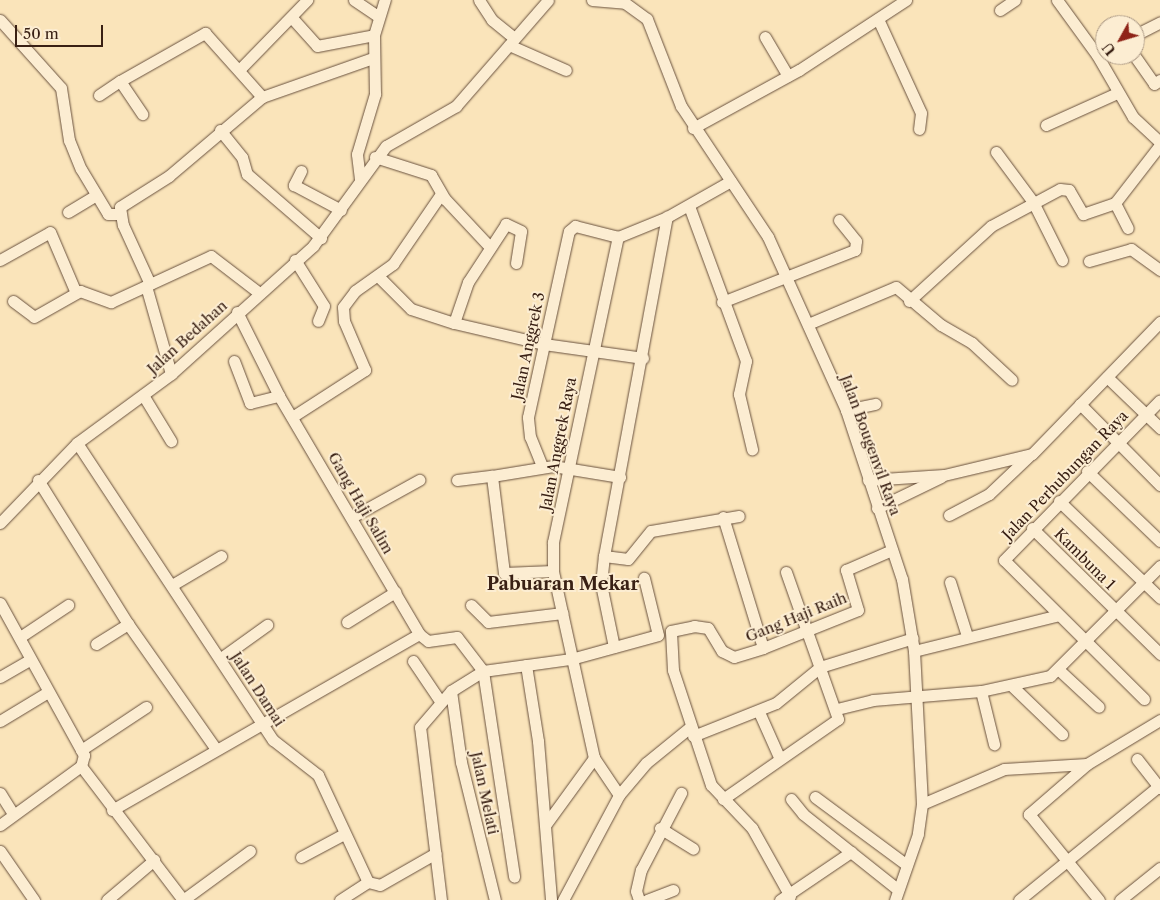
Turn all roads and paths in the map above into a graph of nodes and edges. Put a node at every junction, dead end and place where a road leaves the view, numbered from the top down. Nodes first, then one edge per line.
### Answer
1 (307, 0) edge
2 (354, 0) edge
3 (385, 0) edge
4 (479, 0) edge
5 (548, 0) edge
6 (597, 0) edge
7 (906, 0) edge
8 (1015, 0) edge
9 (1057, 0) edge
10 (1000, 10) dead end
11 (378, 16) junction
12 (294, 19) junction
13 (878, 19) junction
14 (0, 20) edge
15 (1160, 22) edge
16 (1145, 30) edge
17 (374, 35) junction
18 (765, 36) dead end
19 (512, 41) junction
20 (1095, 46) edge
21 (373, 58) junction
22 (1106, 65) edge
23 (1141, 65) edge
24 (239, 70) junction
25 (566, 70) dead end
26 (788, 76) junction
27 (120, 80) junction
28 (1160, 80) edge
29 (1116, 93) junction
30 (99, 95) dead end
31 (262, 97) junction
32 (142, 114) dead end
33 (1046, 125) dead end
34 (693, 128) junction
35 (919, 129) dead end
36 (220, 130) junction
37 (1160, 144) edge
38 (996, 152) dead end
39 (375, 157) junction
40 (301, 171) dead end
41 (360, 179) junction
42 (731, 181) junction
43 (442, 194) junction
44 (95, 196) junction
45 (1033, 202) junction
46 (1115, 203) junction
47 (689, 206) junction
48 (341, 210) junction
49 (68, 212) dead end
50 (118, 214) junction
51 (667, 217) junction
52 (839, 220) dead end
53 (1128, 228) dead end
54 (618, 236) junction
55 (321, 238) junction
56 (489, 246) junction
57 (0, 260) edge
58 (295, 260) junction
59 (1062, 260) dead end
60 (1090, 261) dead end
61 (516, 263) dead end
62 (1160, 270) edge
63 (379, 277) junction
64 (786, 280) junction
65 (148, 285) junction
66 (258, 292) junction
67 (76, 293) junction
68 (13, 301) dead end
69 (909, 301) junction
70 (722, 302) junction
71 (237, 312) junction
72 (318, 321) dead end
73 (1160, 322) edge
74 (454, 323) junction
75 (808, 324) junction
76 (544, 344) junction
77 (592, 349) junction
78 (643, 358) junction
79 (234, 361) dead end
80 (171, 374) junction
81 (1107, 377) junction
82 (1012, 380) dead end
83 (143, 395) junction
84 (279, 396) junction
85 (1160, 400) edge
86 (874, 404) dead end
87 (1080, 404) junction
88 (846, 410) junction
89 (1145, 414) junction
90 (292, 417) junction
91 (1160, 428) edge
92 (171, 441) dead end
93 (1116, 441) junction
94 (77, 443) junction
95 (752, 449) dead end
96 (1032, 454) junction
97 (542, 466) junction
98 (569, 468) junction
99 (1087, 471) junction
100 (944, 475) junction
101 (492, 476) junction
102 (620, 477) junction
103 (38, 480) junction
104 (419, 480) dead end
105 (457, 480) dead end
106 (868, 480) junction
107 (1160, 485) edge
108 (1059, 501) junction
109 (877, 508) junction
110 (949, 515) dead end
111 (739, 516) dead end
112 (352, 517) junction
113 (723, 517) junction
114 (0, 523) edge
115 (1032, 528) junction
116 (1160, 541) edge
117 (892, 550) junction
118 (221, 556) dead end
119 (604, 556) junction
120 (1160, 566) edge
121 (553, 571) junction
122 (786, 572) dead end
123 (644, 578) dead end
124 (950, 582) dead end
125 (1144, 583) junction
126 (172, 585) junction
127 (395, 592) junction
128 (1160, 598) edge
129 (0, 603) edge
130 (68, 605) dead end
131 (471, 605) dead end
132 (1116, 611) junction
133 (562, 613) junction
134 (1059, 615) junction
135 (347, 622) dead end
136 (128, 624) junction
137 (267, 625) dead end
138 (809, 630) junction
139 (419, 634) junction
140 (967, 636) junction
141 (20, 637) junction
142 (913, 638) junction
143 (1087, 642) junction
144 (96, 644) dead end
145 (614, 648) junction
146 (763, 648) junction
147 (914, 652) junction
148 (1160, 654) edge
149 (221, 658) junction
150 (572, 659) junction
151 (30, 660) junction
152 (413, 662) dead end
153 (526, 666) junction
154 (820, 667) junction
155 (1059, 670) junction
156 (483, 671) junction
157 (0, 677) edge
158 (1011, 685) junction
159 (451, 691) junction
160 (981, 691) junction
161 (48, 692) junction
162 (916, 696) junction
163 (1144, 699) dead end
164 (440, 702) junction
165 (146, 706) dead end
166 (1098, 707) dead end
167 (837, 709) junction
168 (758, 712) junction
169 (1160, 720) edge
170 (0, 721) edge
171 (263, 722) junction
172 (691, 732) junction
173 (1062, 734) dead end
174 (994, 744) dead end
175 (216, 749) junction
176 (81, 750) junction
177 (779, 757) junction
178 (594, 758) junction
179 (1137, 759) dead end
180 (1087, 764) junction
181 (81, 766) junction
182 (1160, 787) edge
183 (0, 793) edge
184 (680, 793) dead end
185 (619, 795) junction
186 (815, 797) dead end
187 (723, 799) junction
188 (791, 799) dead end
189 (922, 804) junction
190 (112, 810) junction
191 (13, 814) junction
192 (546, 824) junction
193 (0, 825) edge
194 (660, 828) junction
195 (344, 834) junction
196 (693, 849) dead end
197 (0, 851) edge
198 (250, 852) dead end
199 (436, 852) junction
200 (851, 852) junction
201 (301, 857) dead end
202 (154, 860) junction
203 (1067, 860) junction
204 (907, 865) junction
205 (1160, 868) edge
206 (514, 878) dead end
207 (368, 882) junction
208 (673, 890) dead end
209 (894, 896) edge
210 (785, 898) edge
211 (34, 900) edge
212 (107, 900) edge
213 (183, 900) edge
214 (340, 900) edge
215 (441, 900) edge
216 (495, 900) edge
217 (551, 900) edge
218 (563, 900) edge
219 (639, 900) edge
220 (647, 900) edge
221 (1019, 900) edge
222 (1099, 900) edge
223 (1120, 900) edge

1 - 12 street
2 - 11 street
3 - 11 street
4 - 19 street
5 - 19 street, Jalan Bedahan
6 - 34 street, Jalan Bougenvil Raya
7 - 13 street
8 - 10 street
9 - 20 street
11 - 17 street
12 - 17 street
12 - 24 street
13 - 26 street
13 - 35 street
14 - 44 street
15 - 16 street
17 - 21 street
18 - 26 street
19 - 25 street
19 - 39 street, Jalan Bedahan
21 - 31 street
21 - 41 street
22 - 29 street
23 - 28 street
24 - 27 street
24 - 31 street
26 - 34 street
27 - 30 street
27 - 32 street
29 - 33 street
29 - 37 street
31 - 36 street
34 - 42 street, Jalan Bougenvil Raya
36 - 50 street
36 - 55 street
37 - 46 street
38 - 45 street
39 - 41 street, Jalan Bedahan
39 - 43 street
40 - 48 street
41 - 48 street, Jalan Bedahan
42 - 47 street
42 - 64 street, Jalan Bougenvil Raya
43 - 56 street
43 - 63 street
44 - 49 street
44 - 50 street
45 - 46 street
45 - 59 street
45 - 69 street
46 - 53 street
47 - 51 street
47 - 70 street
48 - 55 street, Jalan Bedahan
50 - 65 street
51 - 54 street
51 - 78 street
52 - 64 street
54 - 76 street, Jalan Anggrek 3
54 - 77 street, Jalan Anggrek Raya
55 - 58 street, Jalan Bedahan
56 - 61 street
56 - 74 street
57 - 67 street
58 - 66 street, Jalan Bedahan
58 - 72 street
60 - 62 street
63 - 74 street
63 - 90 street
64 - 70 street
64 - 75 street, Jalan Bougenvil Raya
65 - 66 street
65 - 67 street
65 - 80 street
66 - 71 street, Jalan Bedahan
67 - 68 street
69 - 75 street
69 - 82 street
70 - 95 street
71 - 80 street, Jalan Bedahan
71 - 84 street, Gang Haji Salim
73 - 81 street
74 - 76 street
75 - 88 street, Jalan Bougenvil Raya
76 - 77 street
76 - 97 street, Jalan Anggrek 3
77 - 78 street
77 - 98 street, Jalan Anggrek Raya
78 - 102 street
79 - 84 street
80 - 83 street, Jalan Bedahan
81 - 87 street
81 - 89 street
83 - 92 street
83 - 94 street, Jalan Bedahan
84 - 90 street, Gang Haji Salim
85 - 89 street, Jalan Perhubungan Raya
86 - 88 street
87 - 93 street
87 - 96 street
88 - 106 street, Jalan Bougenvil Raya
89 - 91 street
89 - 93 street, Jalan Perhubungan Raya
90 - 112 street, Gang Haji Salim
93 - 99 street, Jalan Perhubungan Raya
93 - 107 street
94 - 103 street, Jalan Bedahan
94 - 126 street, Jalan Damai
96 - 100 street
96 - 110 street
97 - 98 street
97 - 101 street
98 - 102 street
98 - 121 street, Jalan Anggrek Raya
99 - 108 street, Jalan Perhubungan Raya
99 - 116 street
100 - 106 street
100 - 109 street
101 - 105 street
101 - 121 street
102 - 119 street
103 - 114 street, Jalan Bedahan
103 - 136 street
104 - 112 street
106 - 109 street, Jalan Bougenvil Raya
108 - 115 street, Jalan Perhubungan Raya
108 - 125 street
109 - 117 street, Jalan Bougenvil Raya
111 - 113 street
112 - 127 street, Gang Haji Salim
113 - 119 street
113 - 146 street
115 - 132 street, Kambuna 1
115 - 134 street, Jalan Perhubungan Raya
117 - 138 street, Gang Haji Raih
117 - 142 street, Jalan Bougenvil Raya
118 - 126 street
119 - 145 street
120 - 125 street
121 - 133 street, Jalan Anggrek Raya
122 - 138 street
123 - 145 street
124 - 140 street
125 - 128 street
125 - 132 street
126 - 149 street, Jalan Damai
127 - 135 street
127 - 139 street, Gang Haji Salim
129 - 141 street
130 - 141 street
131 - 133 street
132 - 143 street
132 - 148 street, Kambuna 1
133 - 150 street, Jalan Anggrek Raya
134 - 140 street
134 - 143 street, Jalan Perhubungan Raya
136 - 144 street
136 - 175 street
137 - 149 street
138 - 146 street, Gang Haji Raih
138 - 154 street
139 - 156 street
139 - 171 street
140 - 147 street
141 - 151 street
142 - 147 street, Jalan Bougenvil Raya
142 - 154 street
143 - 155 street
143 - 163 street, Jalan Perhubungan Raya
145 - 150 street
146 - 172 street, Gang Haji Raih
147 - 162 street, Jalan Bougenvil Raya
149 - 171 street, Jalan Damai
150 - 153 street
150 - 178 street, Jalan Anggrek Raya
151 - 157 street
151 - 161 street
152 - 164 street
153 - 156 street
153 - 192 street
154 - 167 street
154 - 168 street
155 - 158 street
155 - 166 street
156 - 159 street
156 - 206 street
158 - 160 street
158 - 173 street
159 - 164 street
159 - 216 street, Jalan Melati
160 - 162 street
160 - 174 street
161 - 170 street
161 - 176 street
162 - 167 street
162 - 189 street, Jalan Bougenvil Raya
164 - 199 street
165 - 176 street
167 - 177 street
168 - 172 street
168 - 177 street
169 - 180 street
171 - 175 street
171 - 195 street, Jalan Damai
172 - 185 street
172 - 187 street
175 - 190 street
176 - 181 street
177 - 187 street
178 - 185 street
178 - 192 street
179 - 182 street
180 - 189 street
180 - 203 street
181 - 190 street
181 - 191 street
182 - 203 street
183 - 191 street
184 - 194 street
185 - 218 street
186 - 204 street
187 - 210 street
188 - 200 street
189 - 204 street, Jalan Bougenvil Raya
190 - 202 street
191 - 193 street
192 - 217 street
194 - 196 street
194 - 219 street
195 - 201 street
195 - 207 street, Jalan Damai
197 - 211 street
198 - 213 street
199 - 207 street
199 - 215 street
200 - 209 street
200 - 210 street
202 - 212 street
202 - 213 street
203 - 221 street
203 - 222 street
204 - 209 street, Jalan Bougenvil Raya
205 - 223 street
207 - 214 street
208 - 220 street

